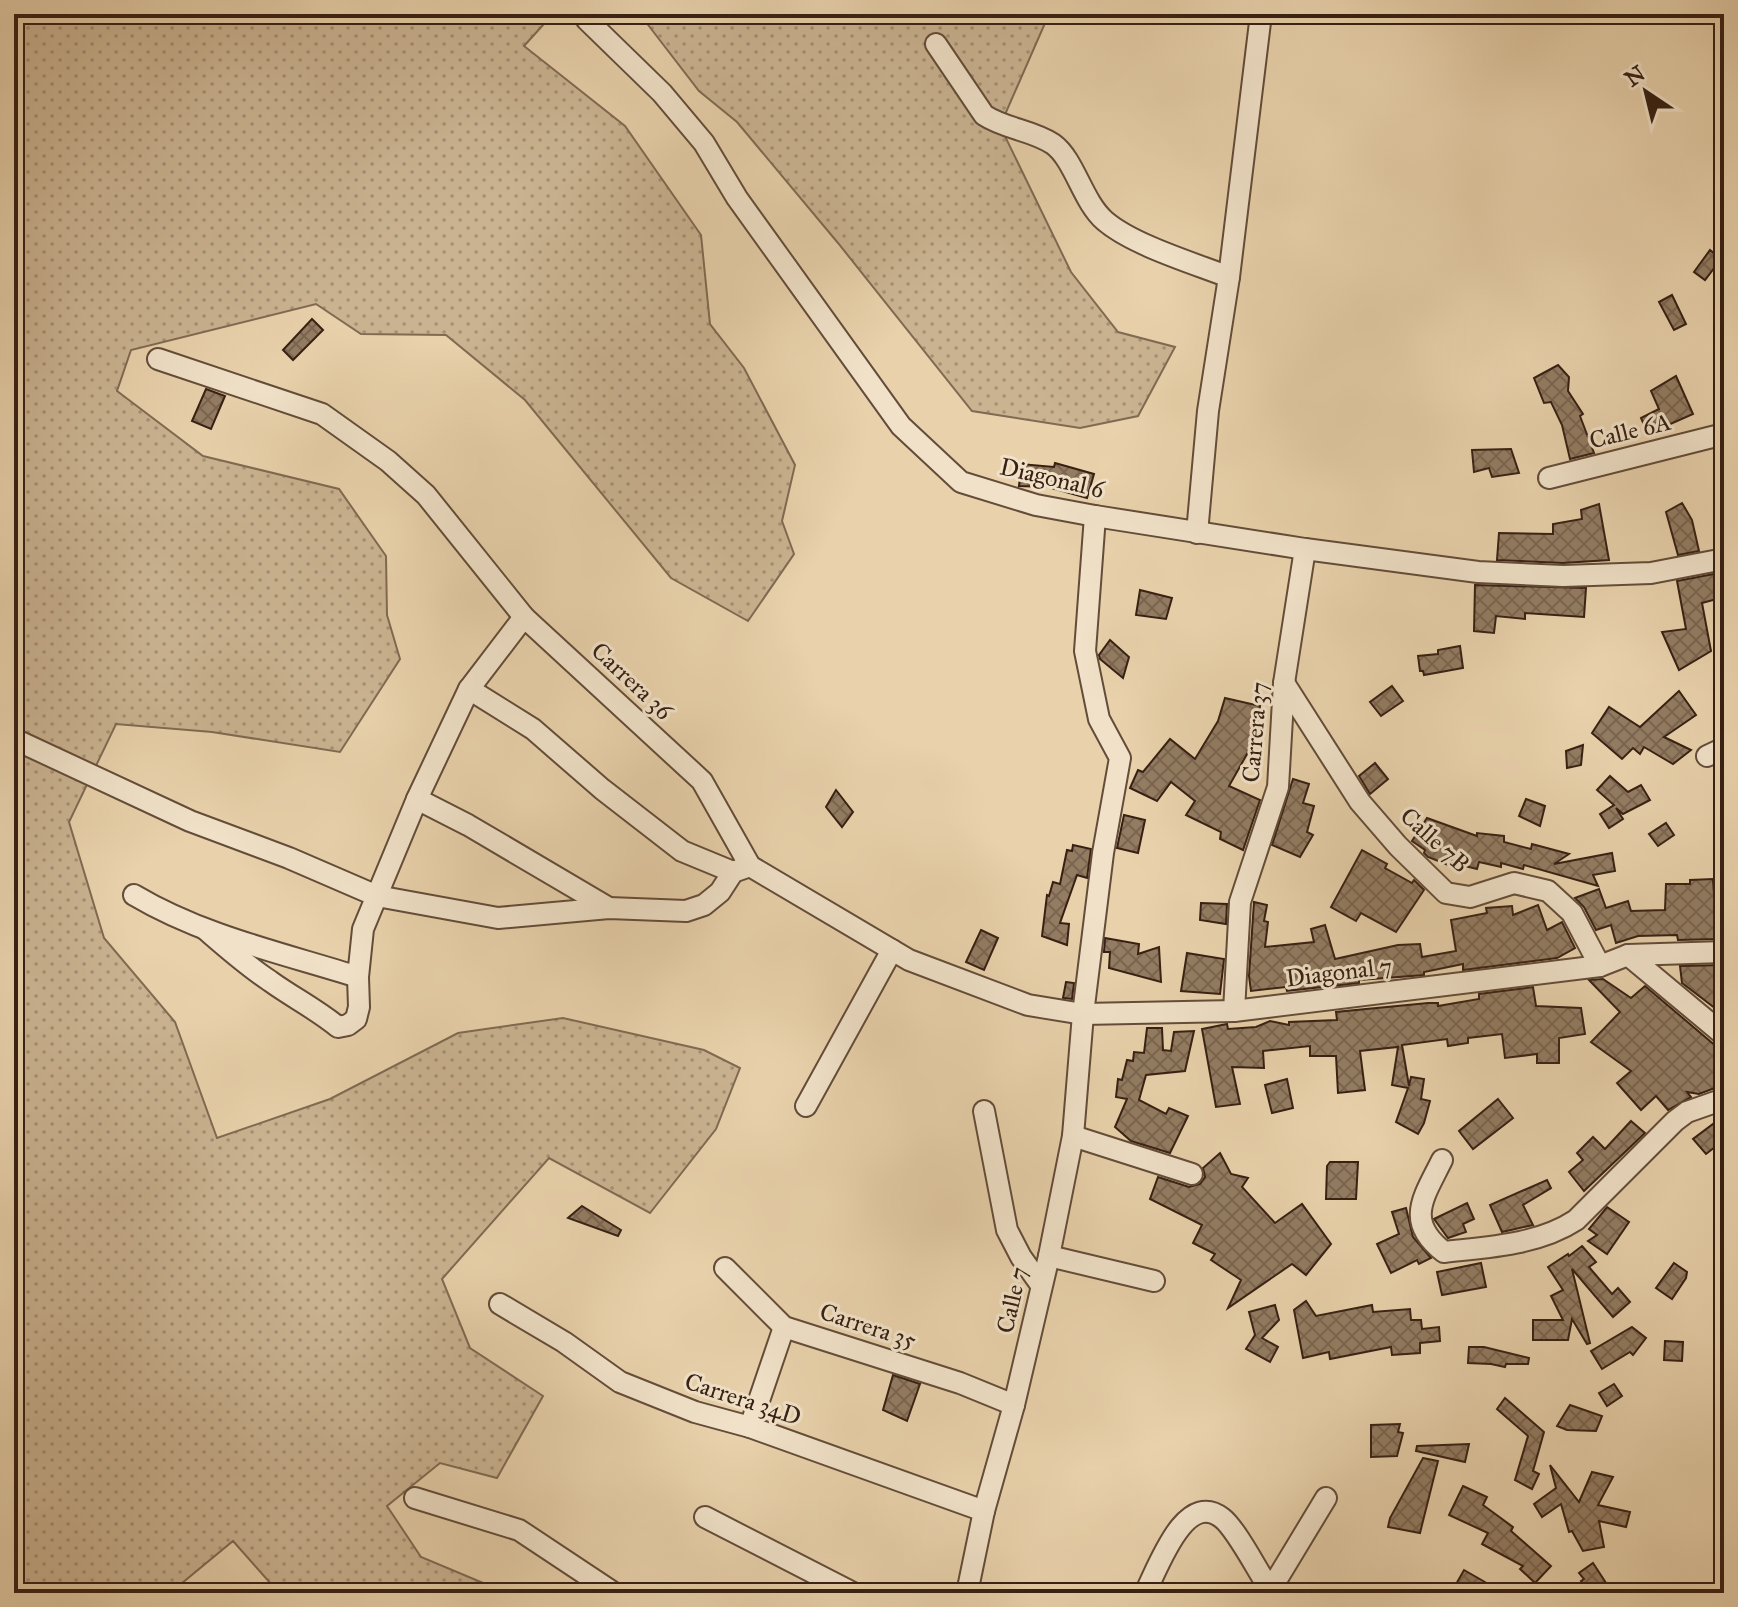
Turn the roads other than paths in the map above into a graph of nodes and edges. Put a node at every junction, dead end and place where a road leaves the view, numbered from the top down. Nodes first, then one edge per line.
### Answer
1 (1261, 14) edge
2 (587, 20) dead end
3 (936, 44) dead end
4 (1229, 277) junction
5 (158, 359) dead end
6 (1724, 434) edge
7 (1549, 478) dead end
8 (1095, 516) junction
9 (1197, 533) junction
10 (1305, 549) junction
11 (1724, 559) edge
12 (524, 617) junction
13 (1284, 683) junction
14 (469, 689) junction
15 (14, 739) edge
16 (417, 799) junction
17 (742, 869) junction
18 (134, 895) dead end
19 (377, 896) junction
20 (609, 908) junction
21 (206, 930) junction
22 (892, 950) junction
23 (1724, 952) edge
24 (1628, 955) junction
25 (1600, 966) junction
26 (358, 977) junction
27 (1234, 1011) junction
28 (1083, 1014) junction
29 (1724, 1035) edge
30 (1724, 1099) edge
31 (806, 1106) dead end
32 (984, 1111) dead end
33 (1073, 1136) junction
34 (1442, 1160) dead end
35 (1192, 1174) dead end
36 (1049, 1256) junction
37 (725, 1268) dead end
38 (1154, 1281) dead end
39 (1041, 1285) junction
40 (500, 1304) dead end
41 (784, 1327) junction
42 (1014, 1405) junction
43 (750, 1427) junction
44 (415, 1498) dead end
45 (1326, 1498) dead end
46 (984, 1511) junction
47 (705, 1517) dead end
48 (614, 1593) edge
49 (853, 1593) edge
50 (967, 1593) edge
51 (1145, 1593) edge

1 - 4 street
2 - 8 street, Diagonal 6
3 - 4 street
4 - 9 street
5 - 12 street, Carrera 36
6 - 7 street, Calle 6A
8 - 9 street, Diagonal 6
8 - 28 street, Calle 7
9 - 10 street, Diagonal 6
10 - 11 street, Diagonal 6
10 - 13 street, Carrera 37
12 - 14 street
12 - 17 street, Carrera 36
13 - 25 street, Calle 7B
13 - 27 street, Carrera 37
14 - 16 street
14 - 17 street
15 - 19 street
16 - 19 street
16 - 20 street
17 - 20 street
17 - 22 street, Carrera 36
18 - 21 street
19 - 20 street
19 - 26 street
21 - 26 street
21 - 26 street
22 - 28 street, Carrera 36
22 - 31 street
23 - 24 street
24 - 25 street
24 - 29 street
25 - 27 street, Diagonal 7
27 - 28 street, Diagonal 7
28 - 33 street, Calle 7
30 - 34 street
32 - 39 street
33 - 35 street
33 - 36 street, Calle 7
36 - 38 street
36 - 39 street, Calle 7
37 - 41 street, Carrera 35
39 - 42 street, Calle 7
40 - 43 street, Carrera 34D
41 - 42 street, Carrera 35
41 - 43 street
42 - 46 street, Calle 7
43 - 46 street, Carrera 34D
44 - 48 street
45 - 51 street
46 - 50 street, Calle 7
47 - 49 street

